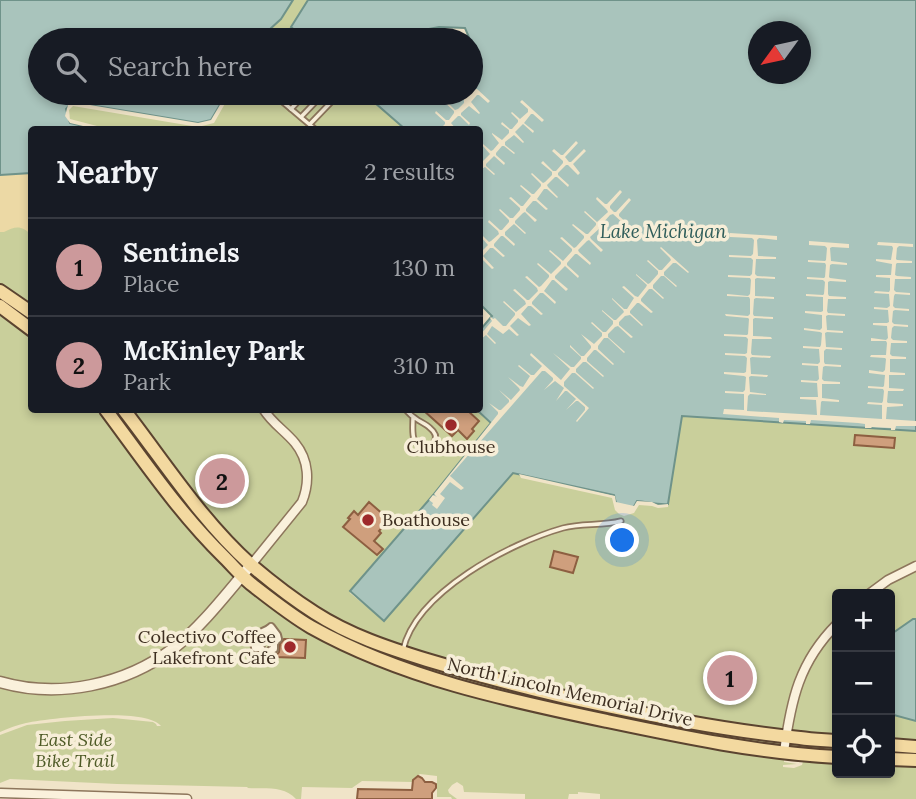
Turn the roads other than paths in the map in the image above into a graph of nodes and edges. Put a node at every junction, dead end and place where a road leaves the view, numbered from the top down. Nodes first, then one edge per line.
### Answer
1 (286, 105) edge
2 (295, 105) edge
3 (312, 105) edge
4 (328, 105) edge
5 (291, 109) junction
6 (301, 117) junction
7 (310, 124) joint
8 (0, 291) edge
9 (0, 306) edge
10 (28, 310) edge
11 (28, 327) edge
12 (108, 413) edge
13 (126, 413) edge
14 (266, 413) edge
15 (409, 413) edge
16 (413, 417) junction
17 (621, 521) dead end
18 (251, 565) junction
19 (916, 566) edge
20 (242, 576) junction
21 (876, 589) edge
22 (832, 629) edge
23 (255, 648) joint
24 (403, 653) junction
25 (0, 682) edge
26 (786, 737) junction
27 (832, 741) edge
28 (895, 745) edge
29 (916, 747) edge
30 (784, 752) junction
31 (832, 757) edge
32 (895, 759) edge
33 (916, 760) edge
34 (0, 791) edge
35 (2, 799) edge
36 (187, 799) edge

1 - 5 lane
2 - 5 lane
3 - 6 lane
4 - 7 lane
5 - 6 lane
6 - 7 lane
8 - 10 main road
9 - 11 main road
12 - 20 main road, North Lincoln Memorial Drive
13 - 18 main road, North Lincoln Memorial Drive
14 - 18 street
15 - 16 lane
16 - 16 lane
17 - 24 lane
18 - 20 street
18 - 24 main road, North Lincoln Memorial Drive
19 - 21 street
20 - 25 street
20 - 30 main road, North Lincoln Memorial Drive
22 - 26 street
23 - 23 street
24 - 26 main road, North Lincoln Memorial Drive
26 - 27 main road, North Lincoln Memorial Drive
26 - 30 street
28 - 29 main road
30 - 31 main road, North Lincoln Memorial Drive
32 - 33 main road
34 - 35 street
34 - 36 street

